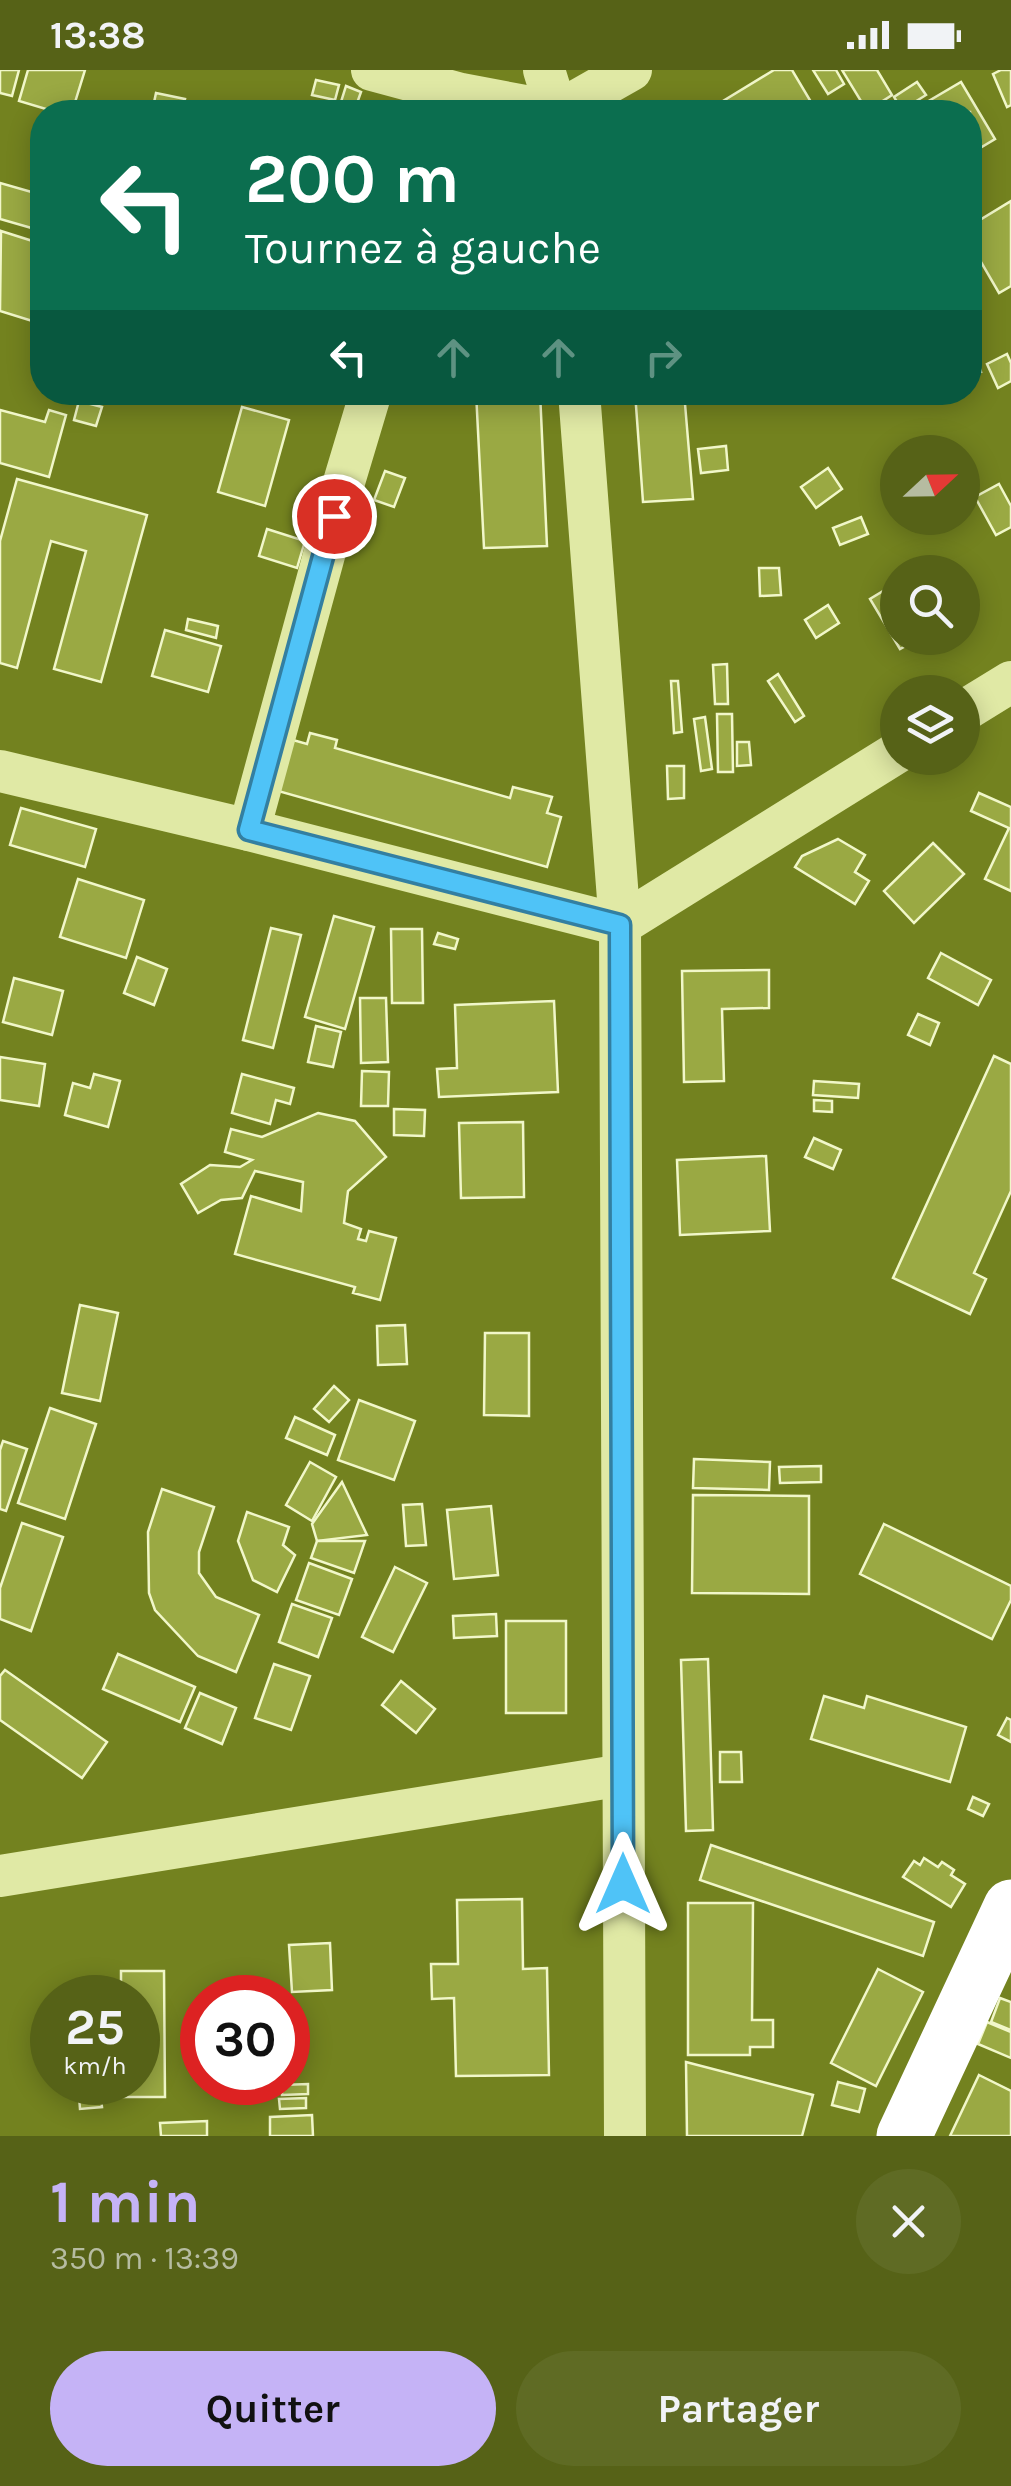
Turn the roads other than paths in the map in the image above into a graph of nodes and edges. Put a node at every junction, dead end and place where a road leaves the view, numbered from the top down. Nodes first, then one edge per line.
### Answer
1 (372, 70) edge
2 (544, 70) edge
3 (632, 70) edge
4 (451, 100) edge
5 (553, 100) edge
6 (578, 100) edge
7 (367, 405) edge
8 (580, 405) edge
9 (1011, 682) edge
10 (980, 701) edge
11 (880, 763) edge
12 (0, 771) edge
13 (249, 830) junction
14 (620, 925) junction
15 (622, 1776) junction
16 (0, 1876) edge
17 (1011, 1908) edge
18 (624, 2136) edge
19 (904, 2136) edge

1 - 4 street
2 - 5 street
3 - 6 street
7 - 13 street
8 - 14 street
9 - 10 street
11 - 14 street
12 - 13 street
13 - 14 street
14 - 15 street
15 - 16 street
15 - 18 street
17 - 19 highway

